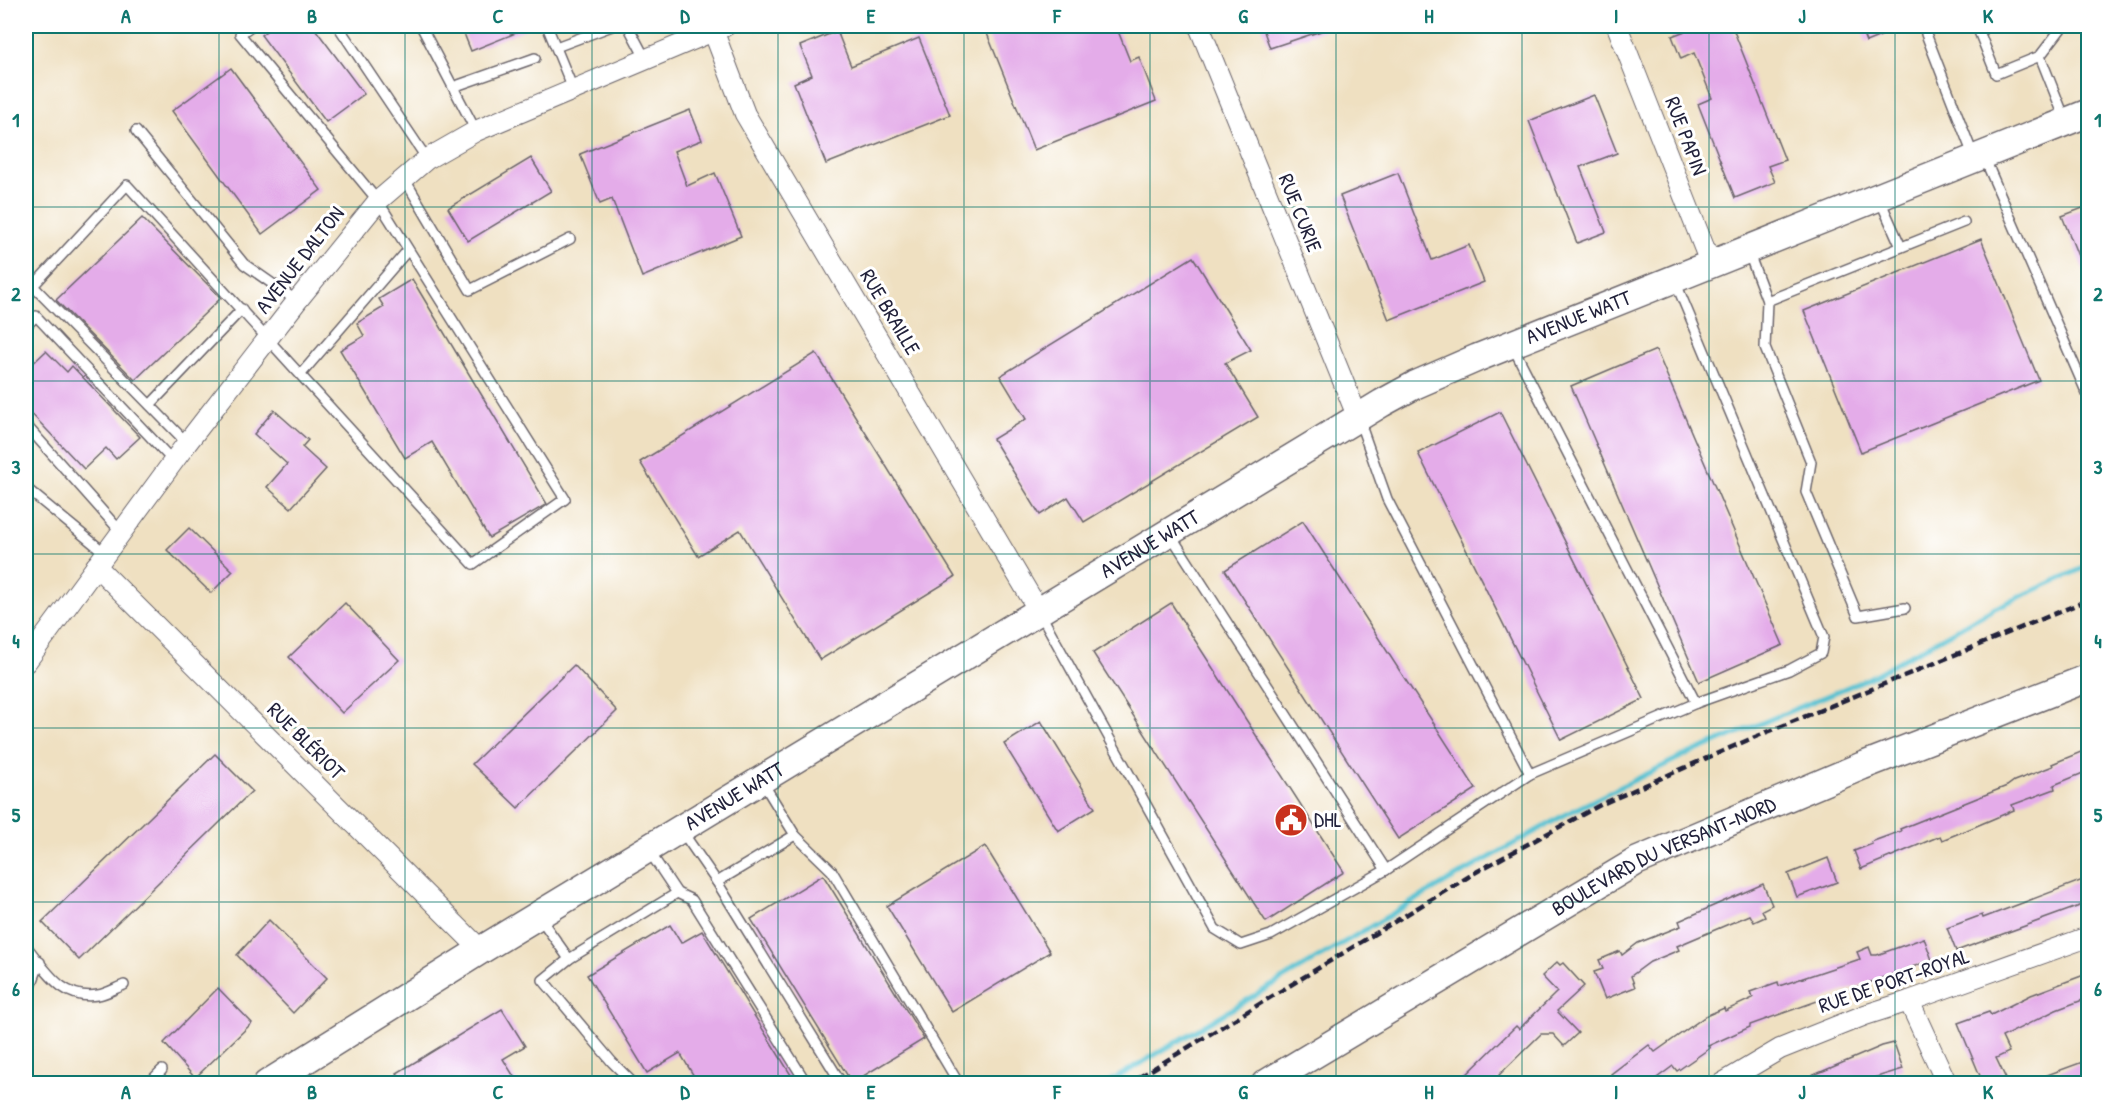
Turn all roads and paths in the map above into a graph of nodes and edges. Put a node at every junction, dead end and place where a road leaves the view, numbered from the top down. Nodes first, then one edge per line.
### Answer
1 (251, 26) edge
2 (338, 26) edge
3 (421, 26) edge
4 (547, 26) edge
5 (612, 26) edge
6 (628, 26) edge
7 (1199, 26) edge
8 (1617, 26) edge
9 (2062, 26) edge
10 (719, 28) edge
11 (1978, 29) dead end
12 (1926, 34) dead end
13 (556, 47) junction
14 (2040, 56) junction
15 (535, 58) dead end
16 (645, 58) junction
17 (453, 87) junction
18 (573, 90) junction
19 (2077, 117) edge
20 (136, 132) dead end
21 (476, 132) junction
22 (1979, 157) junction
23 (427, 159) junction
24 (404, 178) junction
25 (1878, 197) junction
26 (378, 201) junction
27 (1964, 222) dead end
28 (570, 239) dead end
29 (1901, 248) junction
30 (408, 250) junction
31 (1747, 250) junction
32 (1711, 265) junction
33 (1674, 279) junction
34 (297, 301) junction
35 (1767, 301) junction
36 (242, 309) junction
37 (26, 326) edge
38 (269, 338) junction
39 (1512, 345) junction
40 (301, 374) junction
41 (2088, 396) edge
42 (150, 405) junction
43 (1358, 418) junction
44 (26, 425) edge
45 (187, 443) junction
46 (173, 461) junction
47 (26, 488) edge
48 (121, 532) junction
49 (1168, 532) junction
50 (101, 559) junction
51 (1905, 608) dead end
52 (1039, 611) junction
53 (26, 662) edge
54 (2088, 678) edge
55 (1696, 703) junction
56 (1530, 774) junction
57 (762, 781) junction
58 (680, 829) junction
59 (795, 835) junction
60 (648, 849) junction
61 (1386, 870) junction
62 (717, 882) junction
63 (677, 893) junction
64 (539, 916) junction
65 (2088, 937) edge
66 (26, 946) edge
67 (481, 950) junction
68 (569, 958) junction
69 (40, 962) junction
70 (124, 985) dead end
71 (26, 999) edge
72 (1909, 1001) junction
73 (162, 1070) dead end
74 (148, 1083) edge
75 (267, 1083) edge
76 (634, 1083) edge
77 (807, 1083) edge
78 (842, 1083) edge
79 (959, 1083) edge
80 (1265, 1083) edge
81 (1721, 1083) edge
82 (1947, 1083) edge

1 - 26 lane
2 - 23 lane
3 - 17 lane
4 - 13 lane
5 - 13 lane
6 - 16 lane
7 - 43 street, RUE CURIE
8 - 32 street, RUE PAPIN
9 - 14 lane
10 - 16 street, AVENUE DALTON
10 - 52 street, RUE BRAILLE
11 - 14 lane
12 - 22 lane
13 - 18 lane
14 - 19 lane
15 - 17 lane
16 - 18 street, AVENUE DALTON
17 - 21 lane
18 - 21 street, AVENUE DALTON
19 - 22 street, AVENUE WATT
20 - 34 lane
21 - 23 street, AVENUE DALTON
22 - 25 street, AVENUE WATT
22 - 41 lane
23 - 24 street, AVENUE DALTON
24 - 26 street, AVENUE DALTON
24 - 28 lane
25 - 29 lane
25 - 31 street, AVENUE WATT
26 - 30 lane
26 - 34 street, AVENUE DALTON
27 - 29 lane
29 - 35 lane
30 - 40 lane
30 - 40 lane
31 - 32 street, AVENUE WATT
31 - 35 lane
32 - 33 street, AVENUE WATT
33 - 39 street, AVENUE WATT
33 - 55 lane
34 - 38 street, AVENUE DALTON
35 - 51 lane
36 - 38 lane
36 - 42 lane
36 - 42 lane
37 - 46 lane
38 - 40 lane
38 - 45 street, AVENUE DALTON
39 - 43 street, AVENUE WATT
39 - 55 lane
42 - 45 lane
43 - 49 street, AVENUE WATT
43 - 56 lane
44 - 48 lane
45 - 46 street, AVENUE DALTON
46 - 48 street, AVENUE DALTON
47 - 50 lane
48 - 50 street, AVENUE DALTON
49 - 52 street, AVENUE WATT
49 - 61 lane
50 - 53 street, AVENUE DALTON
50 - 67 street, RUE BLÉRIOT
52 - 57 street, AVENUE WATT
52 - 61 lane
54 - 80 street, BOULEVARD DU VERSANT-NORD
55 - 56 lane
56 - 61 lane
57 - 58 street, AVENUE WATT
57 - 59 lane
58 - 60 street, AVENUE WATT
58 - 62 lane
59 - 62 lane
59 - 79 lane
60 - 63 lane
60 - 64 street, AVENUE WATT
62 - 78 lane
63 - 68 lane
63 - 77 lane
64 - 67 street, AVENUE WATT
64 - 68 lane
65 - 72 street, RUE DE PORT-ROYAL
66 - 69 lane
67 - 75 street, AVENUE WATT
68 - 76 lane
69 - 70 lane
69 - 71 lane
72 - 81 street, RUE DE PORT-ROYAL
72 - 82 street
73 - 74 lane

